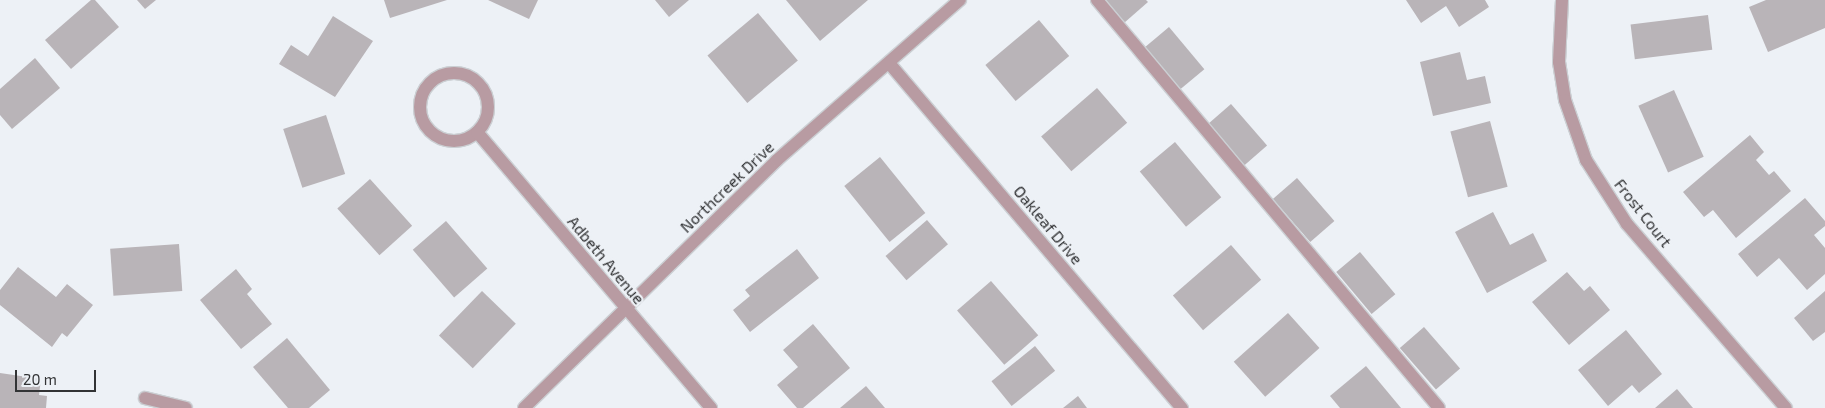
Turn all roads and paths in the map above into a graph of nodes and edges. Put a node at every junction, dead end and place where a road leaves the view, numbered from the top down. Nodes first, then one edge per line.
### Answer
1 (960, 0) edge
2 (1097, 0) edge
3 (1562, 0) edge
4 (889, 63) junction
5 (477, 132) junction
6 (626, 308) junction
7 (145, 398) dead end
8 (186, 408) edge
9 (524, 408) edge
10 (711, 408) edge
11 (1182, 408) edge
12 (1439, 408) edge
13 (1786, 408) edge

1 - 4 street, Northcreek Drive
2 - 12 street
3 - 13 street, Frost Court
4 - 6 street, Northcreek Drive
4 - 11 street, Oakleaf Drive
5 - 5 street
5 - 6 street, Adbeth Avenue
6 - 9 street, Northcreek Drive
6 - 10 street, Adbeth Avenue
7 - 8 street

